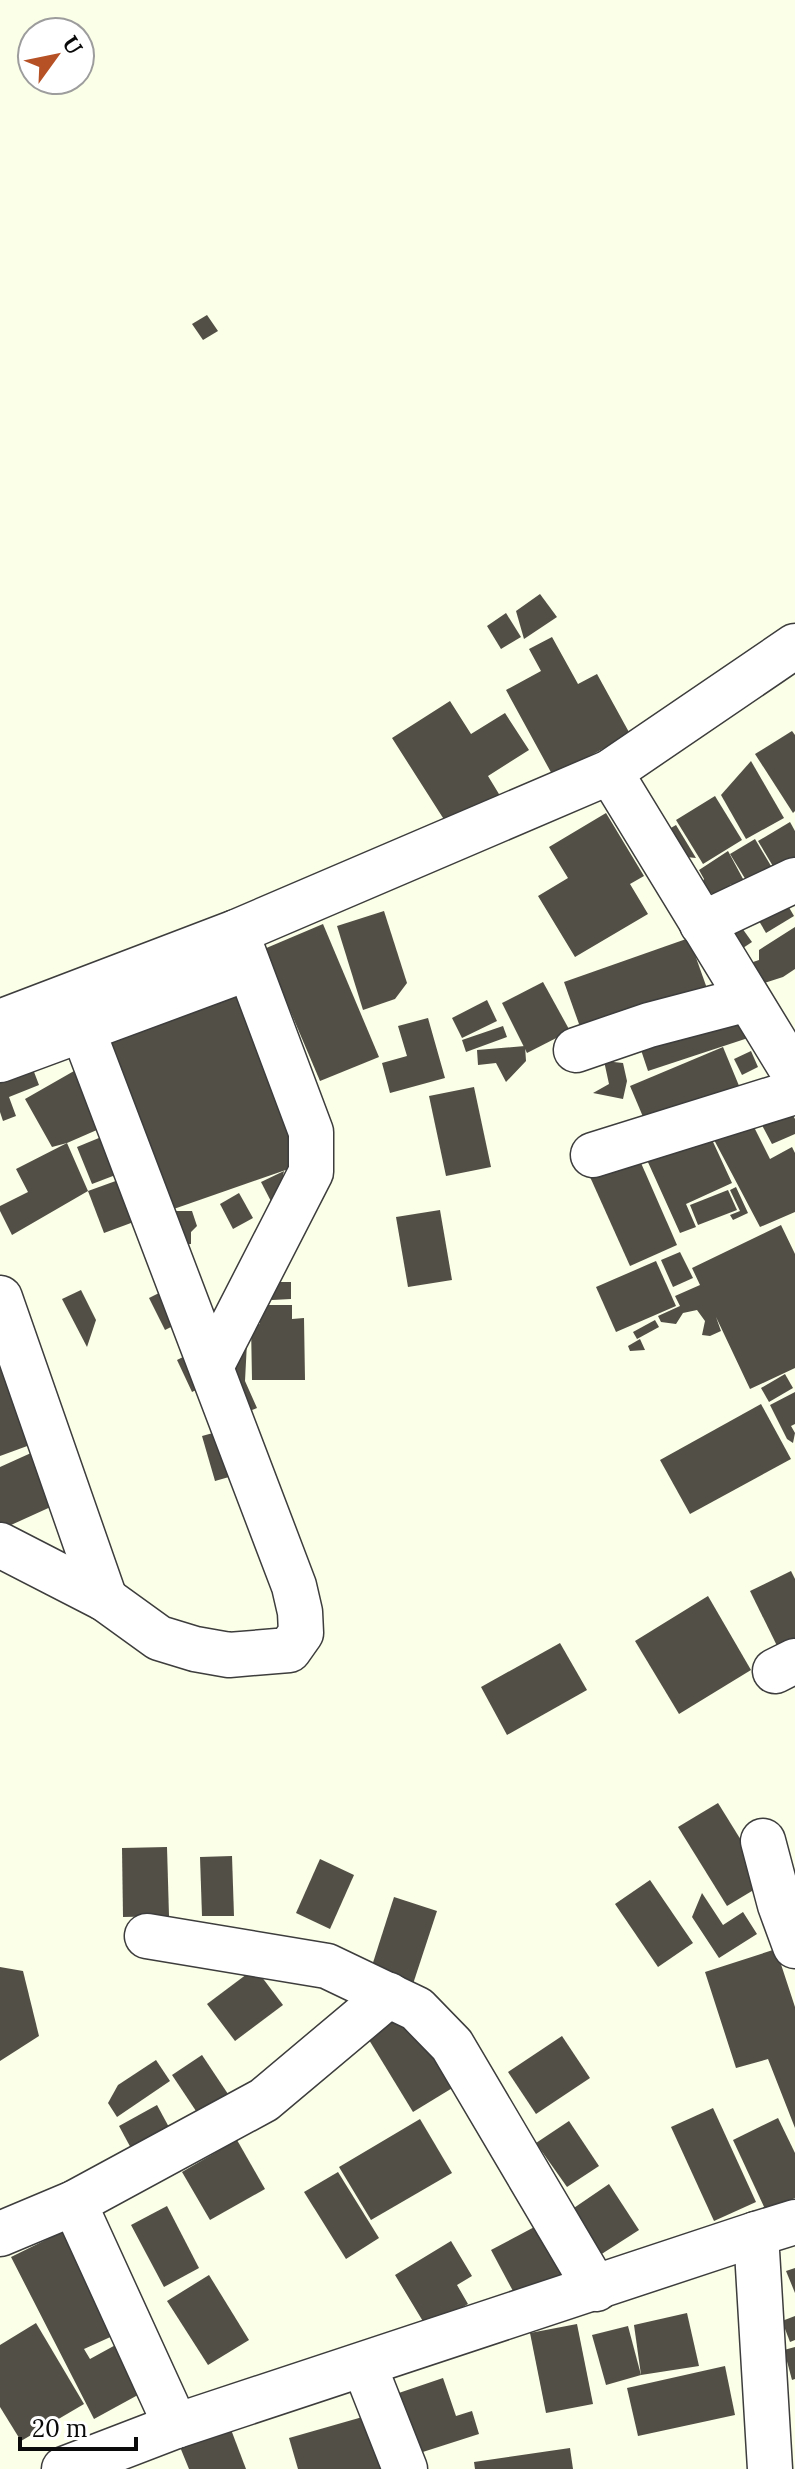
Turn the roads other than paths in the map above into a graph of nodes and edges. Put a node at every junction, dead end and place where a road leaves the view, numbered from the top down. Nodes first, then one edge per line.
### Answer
1 (795, 646) edge
2 (610, 772) junction
3 (795, 880) edge
4 (702, 924) junction
5 (243, 950) junction
6 (748, 999) junction
7 (0, 1022) edge
8 (83, 1031) junction
9 (576, 1050) dead end
10 (0, 1060) edge
11 (795, 1075) edge
12 (795, 1092) edge
13 (593, 1155) dead end
14 (0, 1298) edge
15 (212, 1365) junction
16 (0, 1545) edge
17 (105, 1599) junction
18 (763, 1841) dead end
19 (147, 1936) dead end
20 (795, 1946) edge
21 (389, 1995) junction
22 (74, 2203) junction
23 (775, 2228) edge
24 (0, 2234) edge
25 (596, 2289) junction
26 (364, 2365) junction
27 (176, 2426) junction
28 (64, 2469) edge
29 (405, 2469) edge
30 (770, 2469) edge

1 - 2 street
2 - 4 street
2 - 5 street
3 - 4 street
4 - 6 street
5 - 7 street
5 - 8 street
5 - 15 street
6 - 9 street
6 - 11 street
8 - 10 street
8 - 15 street
12 - 13 street
14 - 17 street
15 - 17 street
16 - 17 street
18 - 20 street
19 - 21 street
21 - 22 street
21 - 25 street
22 - 24 street
22 - 27 street
23 - 25 street
23 - 30 street
25 - 26 street
26 - 27 street
26 - 29 street
27 - 28 street

